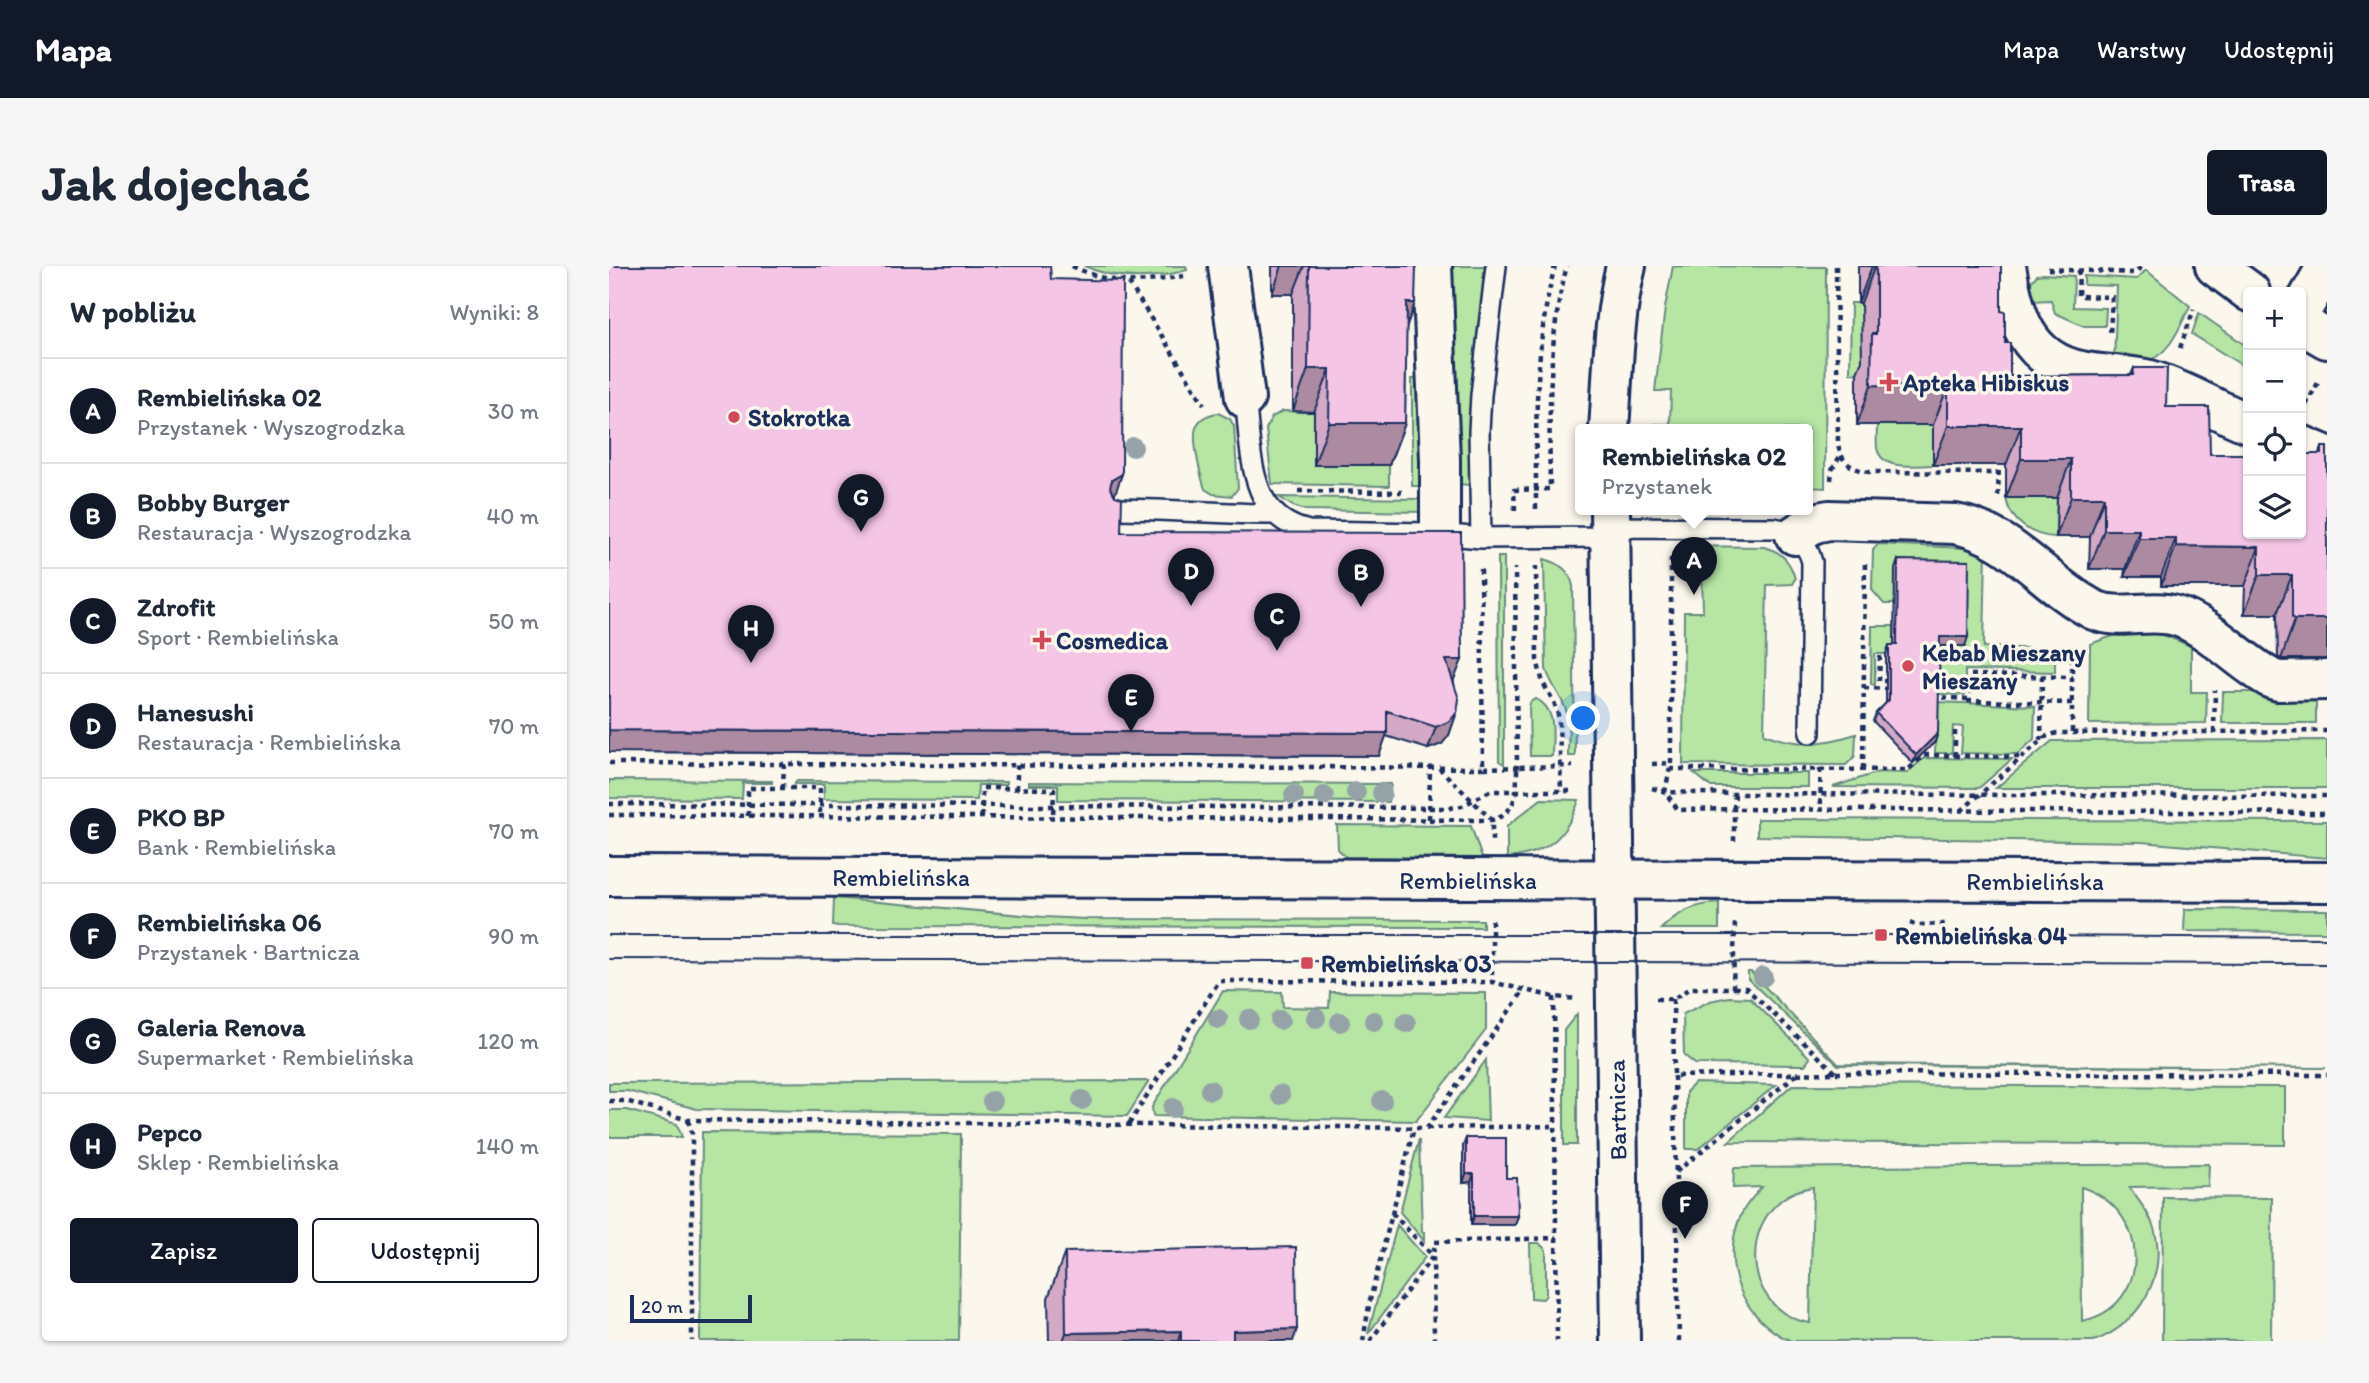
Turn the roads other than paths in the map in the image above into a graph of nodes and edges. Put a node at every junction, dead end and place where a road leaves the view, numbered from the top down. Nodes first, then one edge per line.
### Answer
1 (1432, 266) edge
2 (1496, 266) edge
3 (1626, 266) edge
4 (2006, 266) edge
5 (2215, 266) edge
6 (1228, 267) edge
7 (2327, 267) edge
8 (2244, 287) edge
9 (2306, 303) edge
10 (2306, 331) edge
11 (2324, 357) edge
12 (1245, 398) joint
13 (2243, 421) edge
14 (1609, 424) edge
15 (2306, 447) edge
16 (2327, 456) edge
17 (1114, 509) edge
18 (1274, 514) junction
19 (1610, 525) edge
20 (1440, 534) junction
21 (1795, 535) junction
22 (1481, 538) junction
23 (2327, 680) edge
24 (1810, 733) dead end
25 (609, 876) edge
26 (1614, 880) junction
27 (2327, 882) edge
28 (1620, 1341) edge

1 - 20 street
2 - 22 lane
3 - 14 street
4 - 13 street
5 - 8 street
6 - 12 street
7 - 9 street
10 - 11 street
12 - 18 lane
15 - 16 street
17 - 18 lane
18 - 20 lane
19 - 21 lane
19 - 22 lane
19 - 26 street, Bartnicza
20 - 22 lane
21 - 23 street
21 - 24 lane
25 - 26 street, Rembielińska
26 - 27 street, Rembielińska
26 - 28 street, Bartnicza

